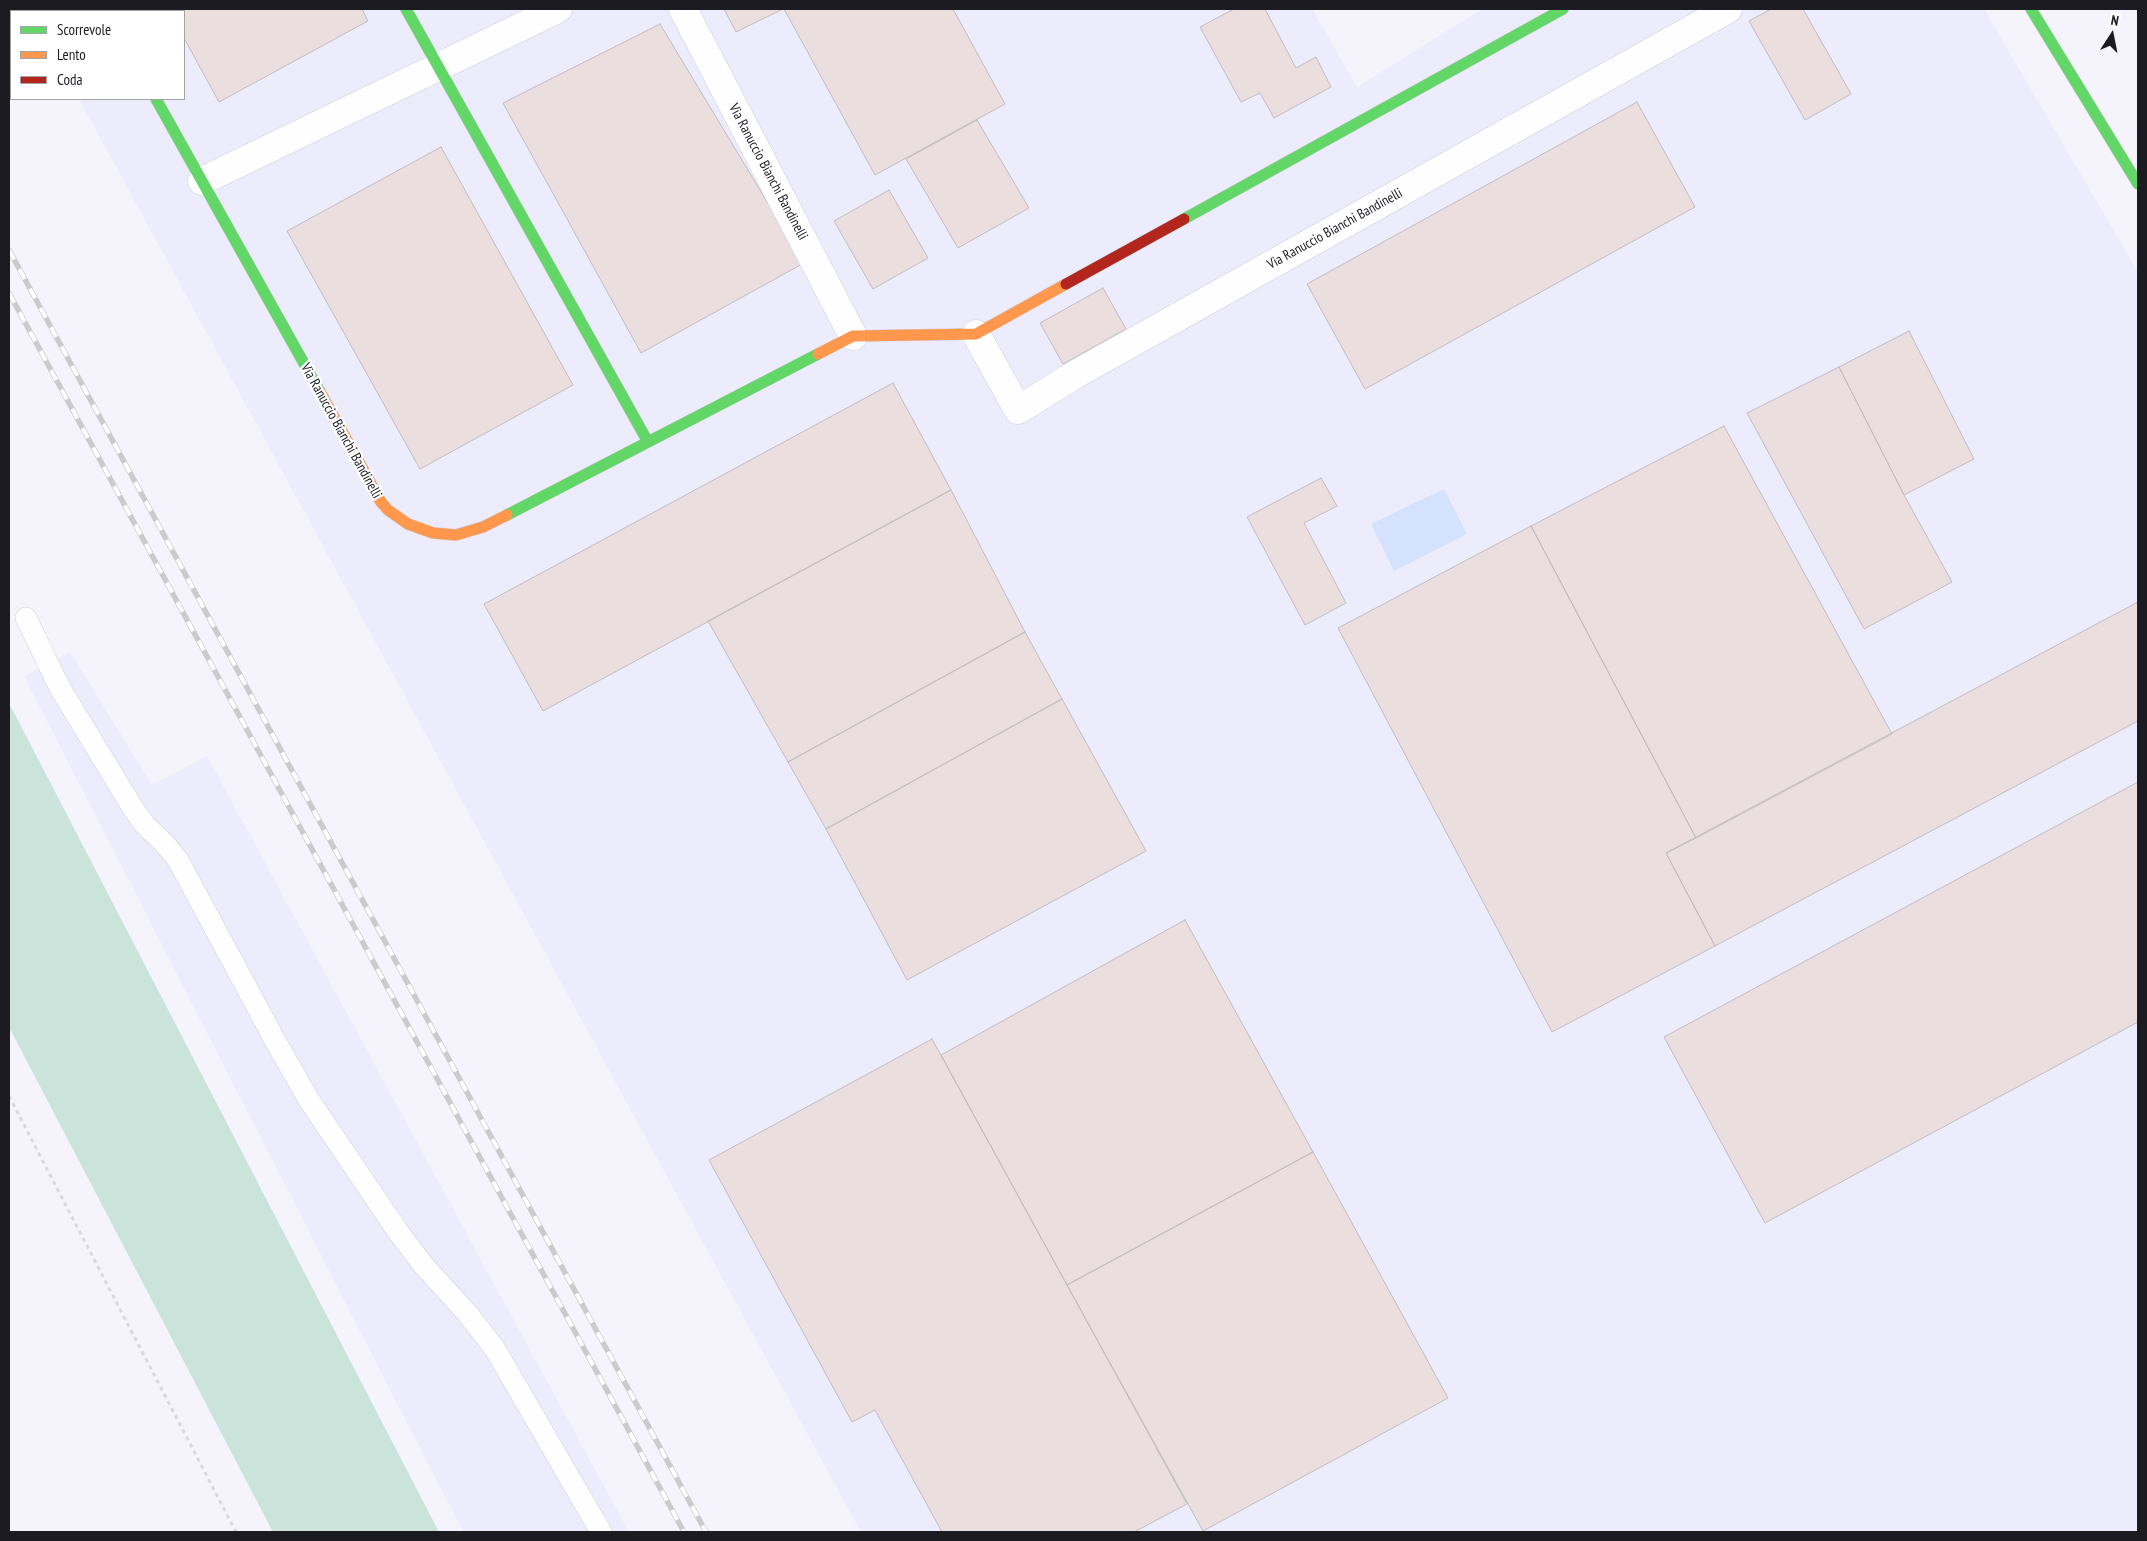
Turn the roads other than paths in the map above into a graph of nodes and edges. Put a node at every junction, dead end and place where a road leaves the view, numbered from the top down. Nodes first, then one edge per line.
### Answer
1 (406, 9) edge
2 (558, 9) edge
3 (683, 9) edge
4 (1563, 9) edge
5 (1728, 9) edge
6 (2031, 9) edge
7 (438, 67) junction
8 (157, 100) edge
9 (202, 181) junction
10 (2138, 184) edge
11 (976, 334) junction
12 (853, 336) junction
13 (648, 442) junction
14 (26, 618) dead end
15 (600, 1532) edge

1 - 7 street
2 - 7 street
3 - 12 street, Via Ranuccio Bianchi Bandinelli
4 - 11 street, Via Ranuccio Bianchi Bandinelli
5 - 11 street, Via Ranuccio Bianchi Bandinelli
6 - 10 street
7 - 9 street
7 - 13 street
8 - 9 street, Via Ranuccio Bianchi Bandinelli
9 - 13 street, Via Ranuccio Bianchi Bandinelli
11 - 12 street, Via Ranuccio Bianchi Bandinelli
12 - 13 street, Via Ranuccio Bianchi Bandinelli
14 - 15 lane

